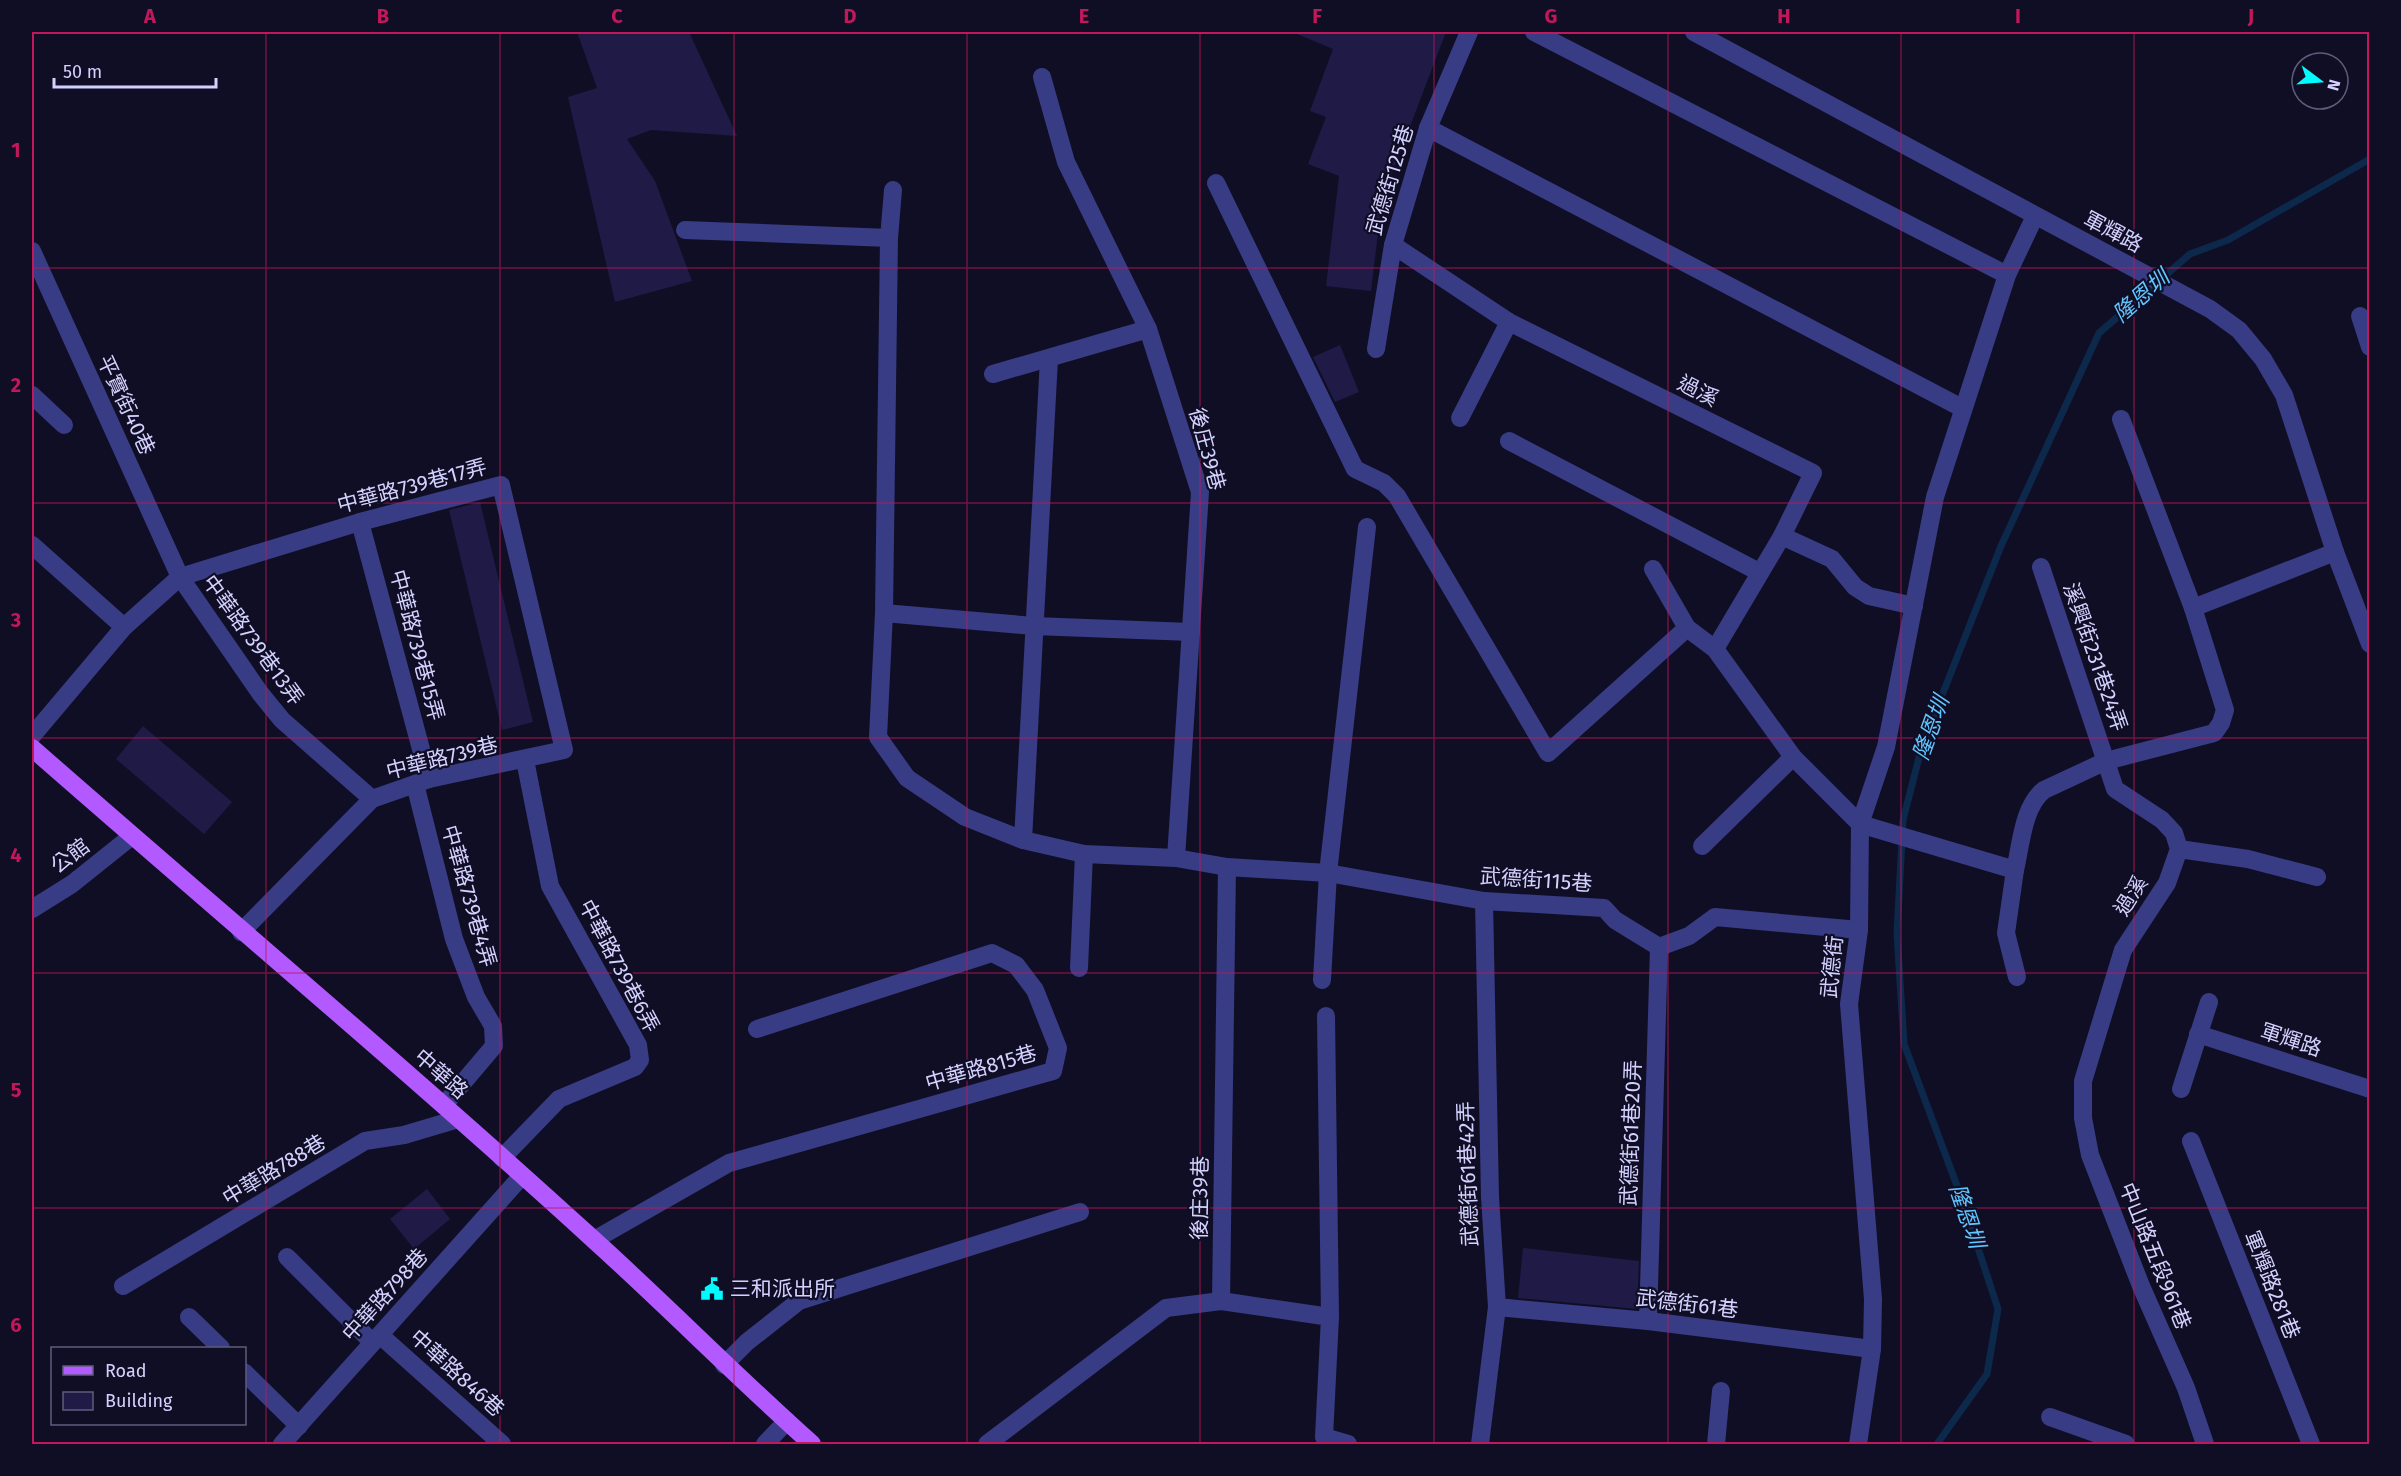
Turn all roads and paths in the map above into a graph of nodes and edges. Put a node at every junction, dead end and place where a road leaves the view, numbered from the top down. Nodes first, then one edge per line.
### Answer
1 (1469, 32) edge
2 (1534, 32) edge
3 (1694, 32) edge
4 (1042, 76) dead end
5 (1428, 128) junction
6 (1216, 183) dead end
7 (893, 190) dead end
8 (2035, 216) junction
9 (685, 230) dead end
10 (889, 238) junction
11 (1393, 245) junction
12 (32, 257) edge
13 (2007, 275) junction
14 (2360, 316) dead end
15 (1509, 322) junction
16 (1148, 329) junction
17 (2370, 347) edge
18 (1376, 349) dead end
19 (1049, 359) junction
20 (993, 374) dead end
21 (32, 395) edge
22 (1962, 408) junction
23 (1460, 418) dead end
24 (2121, 419) dead end
25 (64, 425) dead end
26 (1509, 441) dead end
27 (360, 522) junction
28 (1367, 527) dead end
29 (1782, 536) junction
30 (32, 545) edge
31 (2335, 552) junction
32 (2041, 567) dead end
33 (1653, 569) dead end
34 (1759, 572) junction
35 (180, 577) junction
36 (1914, 606) junction
37 (2193, 608) junction
38 (884, 613) junction
39 (1034, 626) junction
40 (124, 627) junction
41 (1687, 628) junction
42 (1191, 632) junction
43 (2370, 644) edge
44 (1715, 649) junction
45 (32, 736) edge
46 (32, 748) edge
47 (564, 750) joint
48 (1793, 757) junction
49 (525, 760) junction
50 (2106, 761) junction
51 (422, 782) junction
52 (372, 799) junction
53 (1860, 824) junction
54 (132, 836) junction
55 (1023, 840) junction
56 (1702, 846) dead end
57 (2179, 849) junction
58 (1084, 854) junction
59 (1176, 858) junction
60 (1227, 867) junction
61 (2015, 870) junction
62 (1328, 873) junction
63 (2317, 877) dead end
64 (1484, 901) junction
65 (32, 909) edge
66 (1859, 930) junction
67 (241, 932) junction
68 (1659, 947) junction
69 (1079, 968) dead end
70 (2017, 977) dead end
71 (1322, 980) dead end
72 (2209, 1002) dead end
73 (1326, 1016) dead end
74 (757, 1029) dead end
75 (2198, 1034) junction
76 (2083, 1081) joint
77 (2181, 1089) dead end
78 (2370, 1089) edge
79 (444, 1105) junction
80 (459, 1119) junction
81 (2191, 1141) dead end
82 (502, 1158) junction
83 (521, 1177) junction
84 (1080, 1212) dead end
85 (594, 1240) junction
86 (286, 1257) dead end
87 (123, 1286) dead end
88 (1221, 1301) junction
89 (1497, 1307) junction
90 (189, 1317) dead end
91 (1330, 1317) junction
92 (1648, 1321) junction
93 (377, 1339) junction
94 (219, 1347) edge
95 (1872, 1349) junction
96 (724, 1365) junction
97 (246, 1374) edge
98 (1721, 1391) dead end
99 (2050, 1417) dead end
100 (787, 1421) junction
101 (299, 1426) junction
102 (282, 1444) edge
103 (502, 1444) edge
104 (765, 1444) edge
105 (812, 1444) edge
106 (987, 1444) edge
107 (1348, 1444) edge
108 (1480, 1444) edge
109 (1716, 1444) edge
110 (1858, 1444) edge
111 (2127, 1444) edge
112 (2205, 1444) edge
113 (2311, 1444) edge

1 - 5 street, 武德街125巷
2 - 13 street
3 - 8 street, 軍輝路
4 - 16 street, 後庄39巷
5 - 11 street, 武德街125巷
5 - 22 street
6 - 41 street
7 - 10 street
8 - 13 street, 武德街
8 - 31 street, 軍輝路
9 - 10 street
10 - 38 street
11 - 15 street, 過溪
11 - 18 street, 武德街125巷
12 - 35 street, 平實街40巷
13 - 22 street, 武德街
14 - 17 street
15 - 23 street
15 - 29 street, 過溪
16 - 19 street
16 - 42 street, 後庄39巷
19 - 20 street
19 - 39 street
21 - 25 street
22 - 36 street, 武德街
24 - 37 street, 溪興街231巷24弄
26 - 34 street
27 - 35 street, 中華路739巷17弄
27 - 47 street, 中華路739巷17弄
27 - 51 street, 中華路739巷15弄
28 - 62 street
29 - 34 street, 過溪
29 - 36 street
30 - 40 street
31 - 37 street
31 - 43 street, 軍輝路
32 - 50 street, 溪興街231巷24弄
33 - 41 street
34 - 44 street, 過溪
35 - 40 street, 中華路739巷17弄
35 - 52 street, 中華路739巷13弄
36 - 53 street, 武德街
37 - 50 street, 溪興街231巷24弄
38 - 39 street
38 - 55 street
39 - 42 street
39 - 55 street
40 - 45 street, 中華路739巷17弄
41 - 44 street
42 - 59 street, 後庄39巷
44 - 48 street
46 - 54 main road, 中華路
47 - 49 street, 中華路739巷
48 - 53 street
48 - 56 street
49 - 51 street, 中華路739巷
49 - 82 street, 中華路739巷6弄
50 - 57 street
50 - 61 street, 溪興街231巷24弄
51 - 52 street, 中華路739巷
51 - 79 street, 中華路739巷4弄
52 - 67 street, 中華路739巷
53 - 61 street
53 - 66 street, 武德街
54 - 65 street, 公館
54 - 67 main road, 中華路
55 - 58 street
57 - 63 street
57 - 76 street, 過溪
58 - 59 street
58 - 69 street
59 - 60 street
60 - 62 street, 武德街115巷
60 - 88 street, 後庄39巷
61 - 70 street, 溪興街231巷24弄
62 - 64 street, 武德街115巷
62 - 71 street
64 - 68 street, 武德街115巷
64 - 89 street, 武德街61巷42弄
66 - 68 street
66 - 95 street, 武德街
67 - 79 main road, 中華路
68 - 92 street, 武德街61巷20弄
72 - 75 street
73 - 91 street
74 - 85 street, 中華路815巷
75 - 77 street
75 - 78 street, 軍輝路
76 - 112 street, 中山路五段961巷
79 - 80 main road, 中華路
80 - 82 main road, 中華路
80 - 87 street, 中華路788巷
81 - 113 street, 軍輝路281巷
82 - 83 main road, 中華路
83 - 85 main road, 中華路
83 - 93 street, 中華路798巷
84 - 96 street
85 - 96 main road, 中華路
86 - 93 street, 中華路846巷
88 - 91 street
88 - 106 street
89 - 92 street, 武德街61巷
89 - 108 street, 武德街61巷42弄
90 - 94 street
91 - 107 street
92 - 95 street, 武德街61巷
93 - 101 street, 中華路798巷
93 - 103 street, 中華路846巷
95 - 110 street, 武德街
96 - 100 main road, 中華路
97 - 101 street
98 - 109 street
99 - 111 street
100 - 104 street
100 - 105 main road, 中華路
101 - 102 street, 中華路798巷

